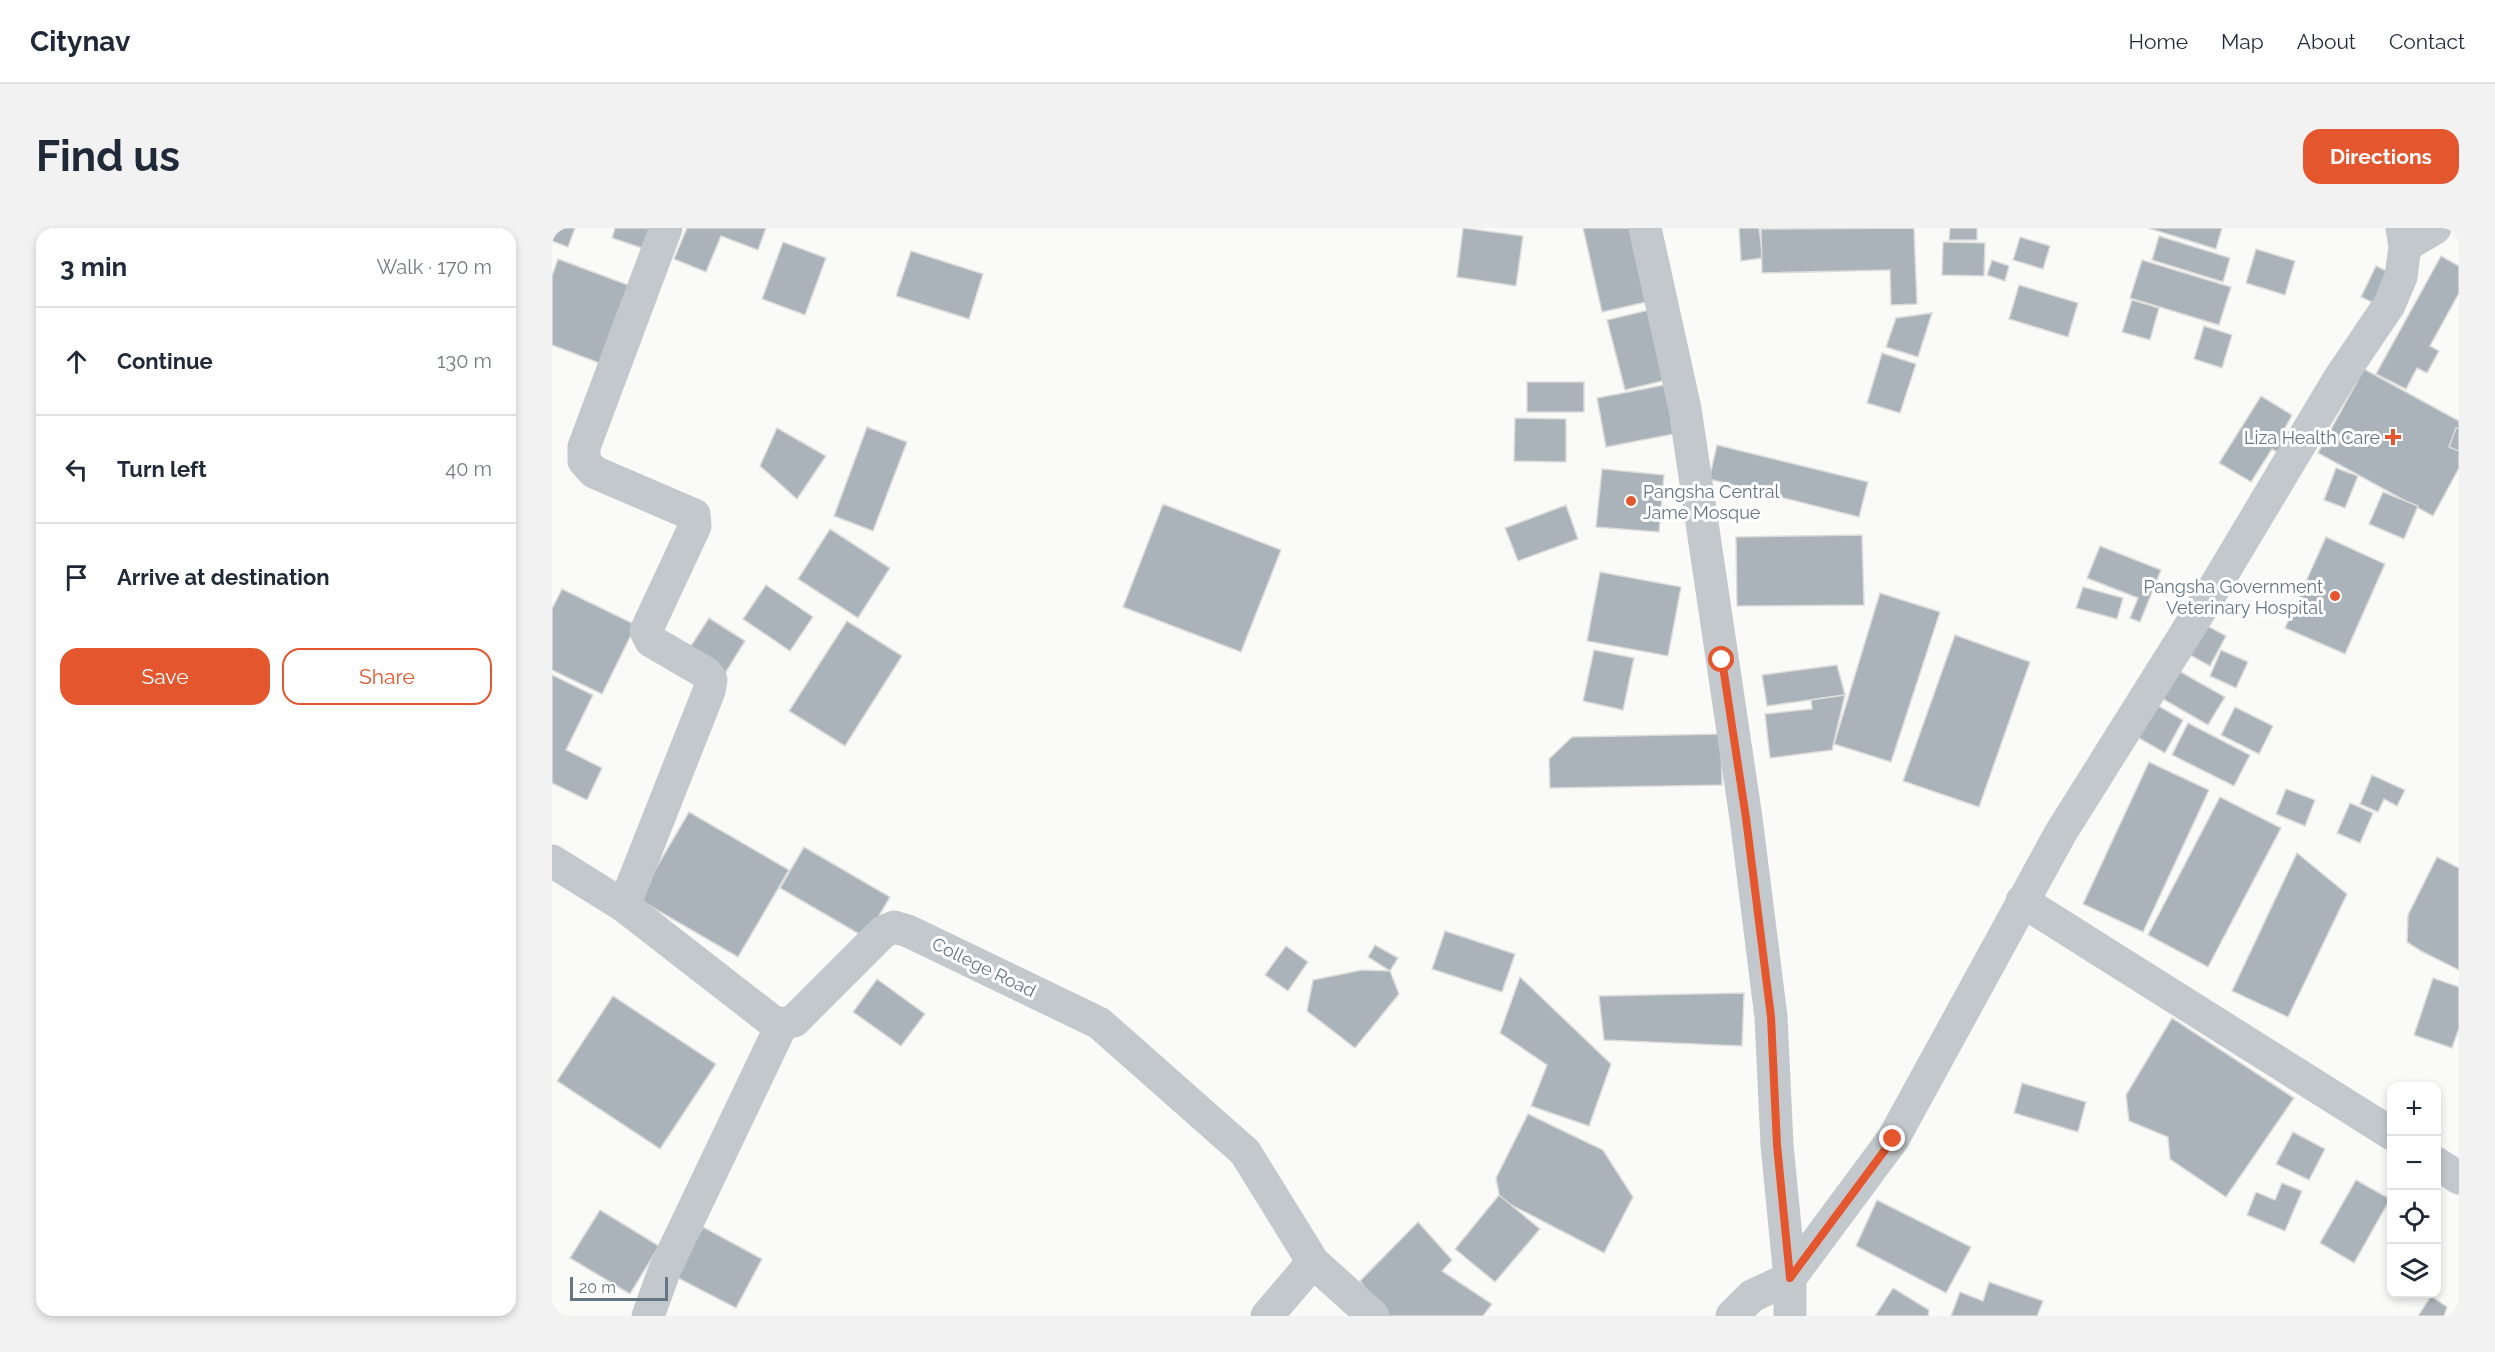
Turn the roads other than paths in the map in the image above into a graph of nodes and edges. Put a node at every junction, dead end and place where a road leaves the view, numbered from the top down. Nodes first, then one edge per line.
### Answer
1 (666, 228) edge
2 (1645, 228) edge
3 (2435, 228) edge
4 (2403, 237) edge
5 (552, 861) edge
6 (2022, 901) junction
7 (624, 906) junction
8 (782, 1024) junction
9 (2387, 1131) edge
10 (2441, 1166) edge
11 (2459, 1178) edge
12 (1313, 1262) junction
13 (1790, 1278) junction
14 (648, 1316) edge
15 (1267, 1316) edge
16 (1373, 1316) edge
17 (1731, 1316) edge
18 (1790, 1316) edge

1 - 7 street
2 - 13 street
3 - 4 street
4 - 6 street
5 - 7 street
6 - 9 street
6 - 13 street
7 - 8 street
8 - 12 street, College Road
8 - 14 street
10 - 11 street
12 - 15 street
12 - 16 street, College Road
13 - 17 street
13 - 18 street

